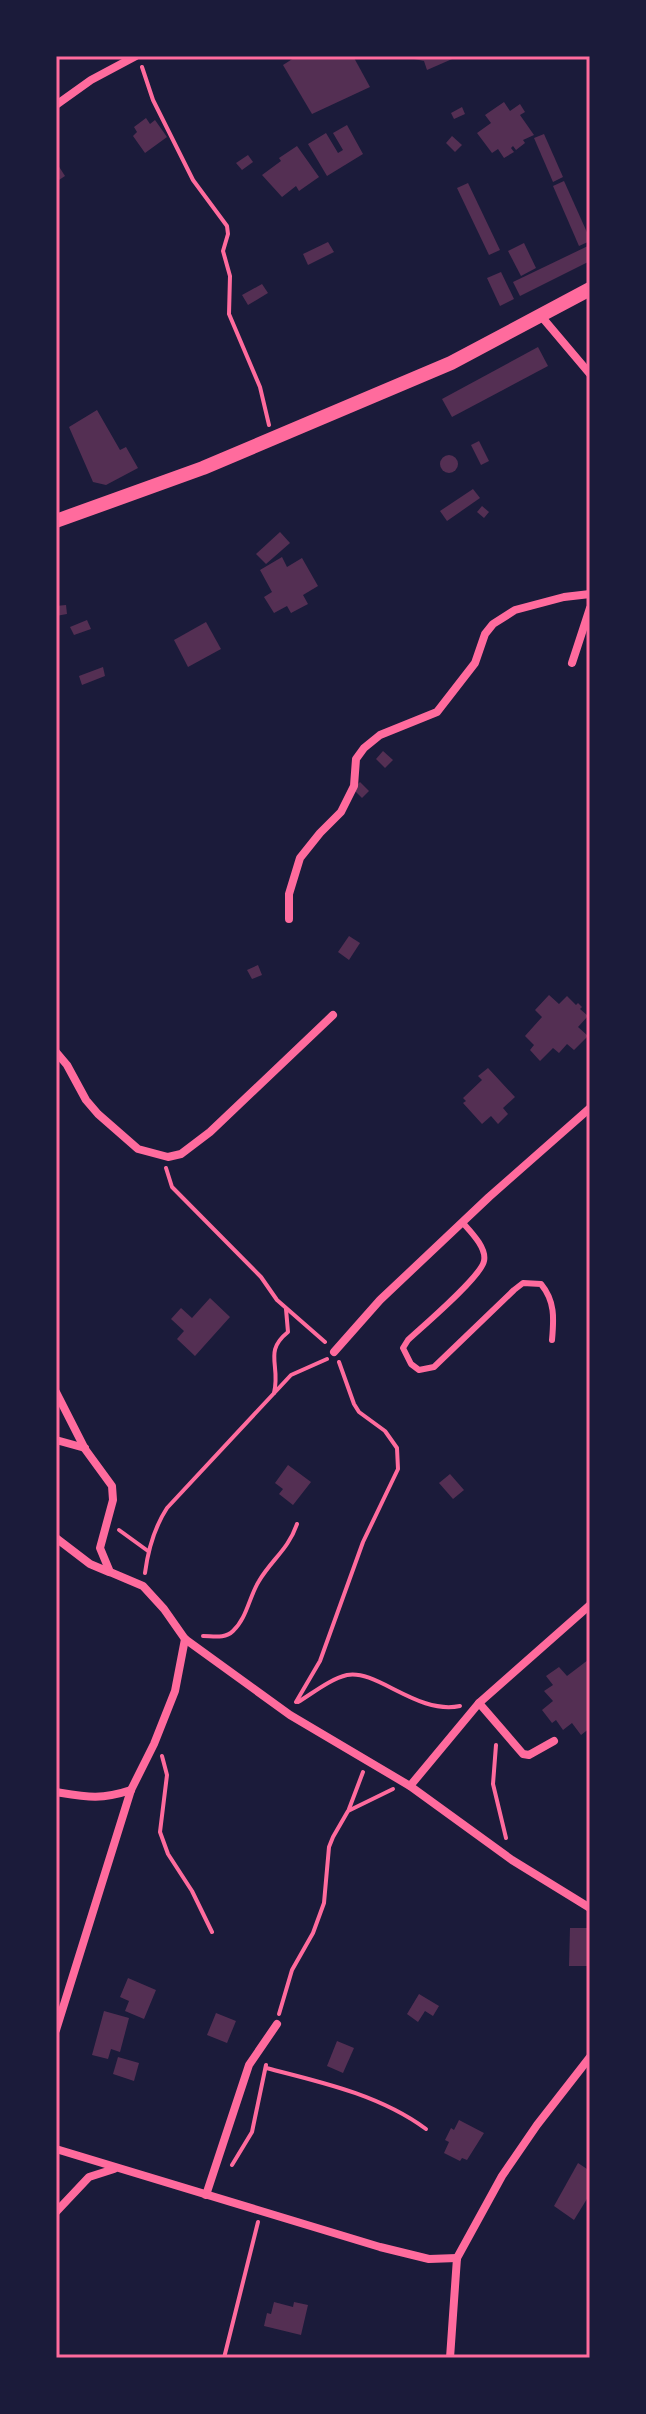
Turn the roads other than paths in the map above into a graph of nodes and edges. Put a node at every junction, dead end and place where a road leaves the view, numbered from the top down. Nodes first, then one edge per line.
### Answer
1 (138, 56) edge
2 (56, 105) edge
3 (590, 289) edge
4 (541, 316) junction
5 (590, 374) edge
6 (56, 521) edge
7 (590, 594) edge
8 (590, 608) edge
9 (572, 663) dead end
10 (289, 919) dead end
11 (333, 1015) dead end
12 (56, 1052) edge
13 (590, 1108) edge
14 (463, 1223) junction
15 (552, 1340) dead end
16 (334, 1352) road end
17 (56, 1392) edge
18 (56, 1440) edge
19 (85, 1449) junction
20 (56, 1538) edge
21 (110, 1572) junction
22 (590, 1605) edge
23 (182, 1635) junction
24 (479, 1703) junction
25 (554, 1741) dead end
26 (408, 1785) junction
27 (131, 1790) junction
28 (56, 1792) edge
29 (590, 1908) edge
30 (277, 2024) road end
31 (56, 2030) edge
32 (590, 2057) edge
33 (56, 2149) edge
34 (115, 2169) junction
35 (206, 2195) junction
36 (56, 2212) edge
37 (457, 2258) junction
38 (450, 2358) edge

1 - 2 street
3 - 4 street
4 - 5 street
4 - 6 street
7 - 10 street
8 - 9 street
11 - 12 street
13 - 14 street
14 - 15 lane
14 - 16 street
17 - 19 street
18 - 19 street
19 - 21 street
20 - 21 street
21 - 23 street
22 - 24 street
23 - 26 street
23 - 27 street
24 - 25 street
24 - 26 street
26 - 29 street
27 - 28 street
27 - 31 street
30 - 35 street
32 - 37 street
33 - 34 street
34 - 35 street
34 - 36 street
35 - 37 street
37 - 38 street

